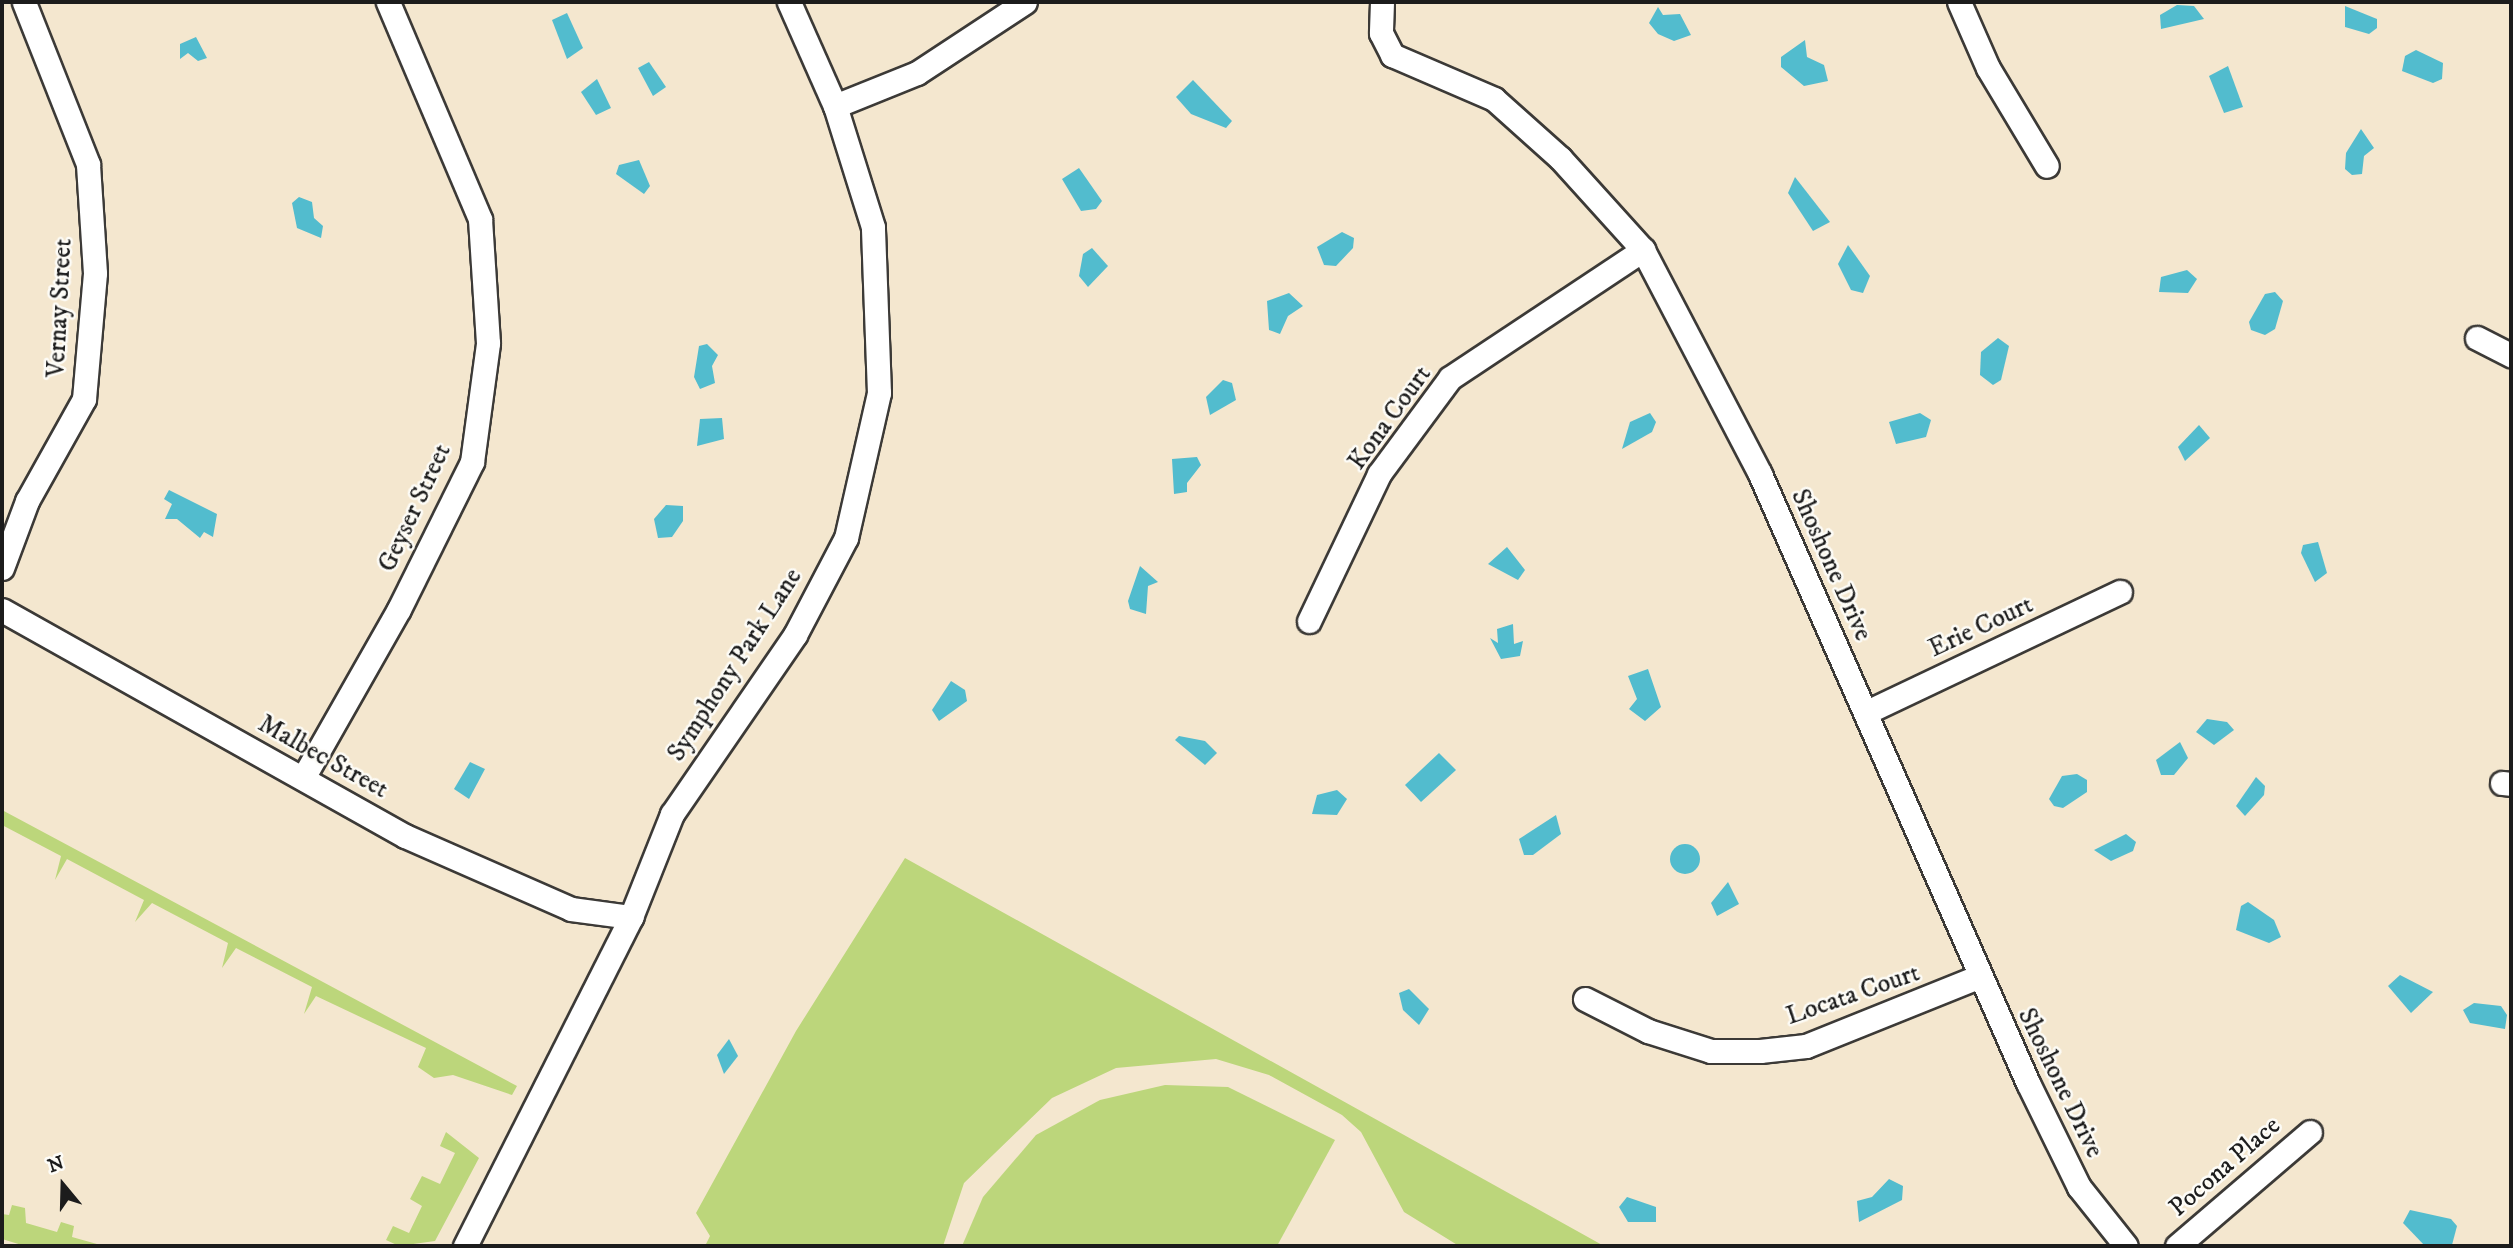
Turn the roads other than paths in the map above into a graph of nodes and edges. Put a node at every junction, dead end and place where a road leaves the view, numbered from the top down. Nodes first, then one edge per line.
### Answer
1 (24, 2) edge
2 (388, 2) edge
3 (789, 2) edge
4 (1025, 2) edge
5 (1382, 2) edge
6 (1959, 2) edge
7 (835, 106) junction
8 (2047, 166) dead end
9 (1643, 250) junction
10 (2477, 338) dead end
11 (2511, 355) edge
12 (2, 568) edge
13 (2120, 592) dead end
14 (2, 610) edge
15 (1309, 621) dead end
16 (1867, 712) junction
17 (303, 778) junction
18 (631, 917) junction
19 (1978, 977) junction
20 (1585, 999) dead end
21 (2310, 1132) dead end
22 (465, 1246) edge
23 (2126, 1246) edge
24 (2177, 1246) edge

1 - 12 street, Vernay Street
2 - 17 street, Geyser Street
3 - 7 street, Symphony Park Lane
4 - 7 street
5 - 9 street, Shoshone Drive
6 - 8 street
7 - 18 street, Symphony Park Lane
9 - 15 street, Kona Court
9 - 16 street, Shoshone Drive
10 - 11 street
13 - 16 street, Erie Court
14 - 17 street, Malbec Street
16 - 19 street, Shoshone Drive
17 - 18 street, Malbec Street
18 - 22 street, Symphony Park Lane
19 - 20 street, Locata Court
19 - 23 street, Shoshone Drive
21 - 24 street, Pocona Place

